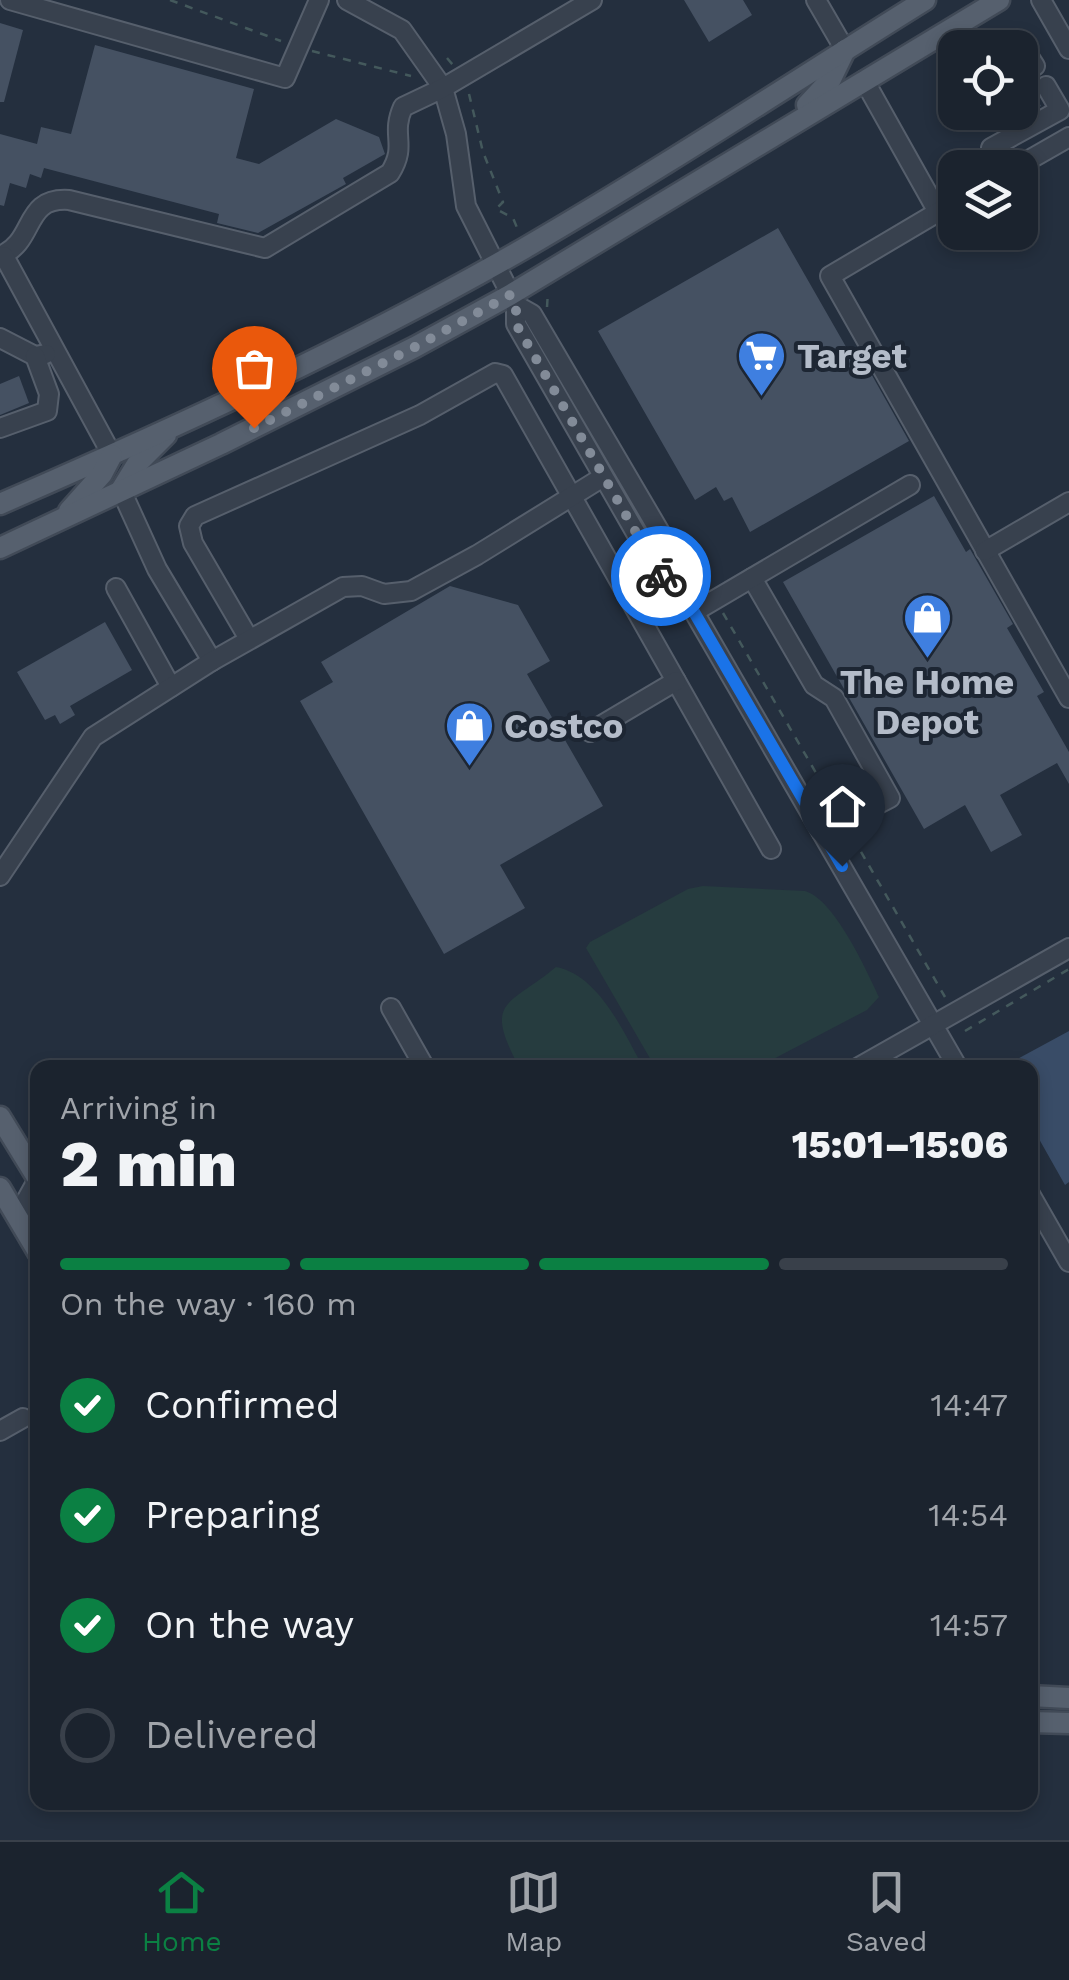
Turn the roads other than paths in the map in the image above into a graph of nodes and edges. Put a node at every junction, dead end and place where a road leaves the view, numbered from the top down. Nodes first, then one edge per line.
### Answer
1 (10, 0) edge
2 (319, 0) edge
3 (346, 0) edge
4 (592, 0) edge
5 (816, 0) edge
6 (925, 0) edge
7 (1000, 0) edge
8 (1041, 0) edge
9 (1068, 45) edge
10 (844, 50) junction
11 (864, 80) junction
12 (1046, 86) dead end
13 (444, 88) junction
14 (788, 125) junction
15 (1069, 137) edge
16 (991, 148) dead end
17 (1038, 155) edge
18 (938, 195) edge
19 (938, 212) edge
20 (2, 256) edge
21 (494, 265) junction
22 (513, 300) junction
23 (0, 338) edge
24 (56, 352) junction
25 (35, 356) junction
26 (78, 391) junction
27 (50, 394) junction
28 (0, 418) edge
29 (174, 426) junction
30 (0, 428) edge
31 (112, 455) junction
32 (604, 477) junction
33 (910, 486) dead end
34 (121, 490) junction
35 (572, 498) junction
36 (1069, 502) edge
37 (0, 504) edge
38 (64, 517) junction
39 (0, 548) edge
40 (985, 551) junction
41 (752, 578) junction
42 (116, 588) dead end
43 (694, 612) junction
44 (249, 639) junction
45 (212, 662) junction
46 (676, 681) junction
47 (171, 687) junction
48 (1069, 698) edge
49 (590, 732) dead end
50 (822, 833) junction
51 (771, 849) dead end
52 (0, 876) edge
53 (1069, 948) edge
54 (391, 1008) dead end
55 (934, 1024) junction
56 (420, 1060) edge
57 (871, 1060) edge
58 (954, 1060) edge
59 (0, 1117) edge
60 (30, 1166) edge
61 (0, 1188) edge
62 (30, 1193) edge
63 (1038, 1208) edge
64 (30, 1211) edge
65 (16, 1217) junction
66 (30, 1239) edge
67 (1069, 1262) edge
68 (23, 1418) dead end
69 (0, 1431) edge
70 (1038, 1696) edge
71 (1069, 1698) edge
72 (1038, 1722) edge
73 (1069, 1723) edge

1 - 2 street
3 - 13 street
4 - 13 street
5 - 10 street
6 - 10 main road
7 - 11 main road
8 - 9 street
10 - 14 main road
10 - 21 main road
11 - 14 main road
11 - 18 street
12 - 16 street
13 - 20 street
13 - 21 street
14 - 22 main road
15 - 17 street
19 - 40 street
20 - 24 street
21 - 22 street
21 - 29 main road
22 - 32 street
22 - 34 main road
22 - 43 street
23 - 25 street
24 - 25 street
24 - 26 street
25 - 27 street
26 - 27 street
26 - 31 street
27 - 28 street
27 - 30 street
29 - 31 main road
29 - 34 main road
31 - 37 main road
31 - 38 main road
32 - 35 street
32 - 43 street
33 - 41 street
34 - 38 main road
34 - 45 street
35 - 44 street
35 - 44 street
35 - 46 street
36 - 40 street
38 - 39 main road
40 - 48 street
41 - 43 street
41 - 50 street
42 - 47 street
43 - 50 street
44 - 45 street
45 - 47 street
46 - 49 street
46 - 51 street
47 - 52 street
50 - 55 street
53 - 55 street
54 - 56 street
55 - 57 street
55 - 58 street
59 - 60 main road
61 - 65 main road
62 - 65 street
63 - 67 street
64 - 65 street
65 - 66 main road
68 - 69 street
70 - 71 main road
72 - 73 main road

